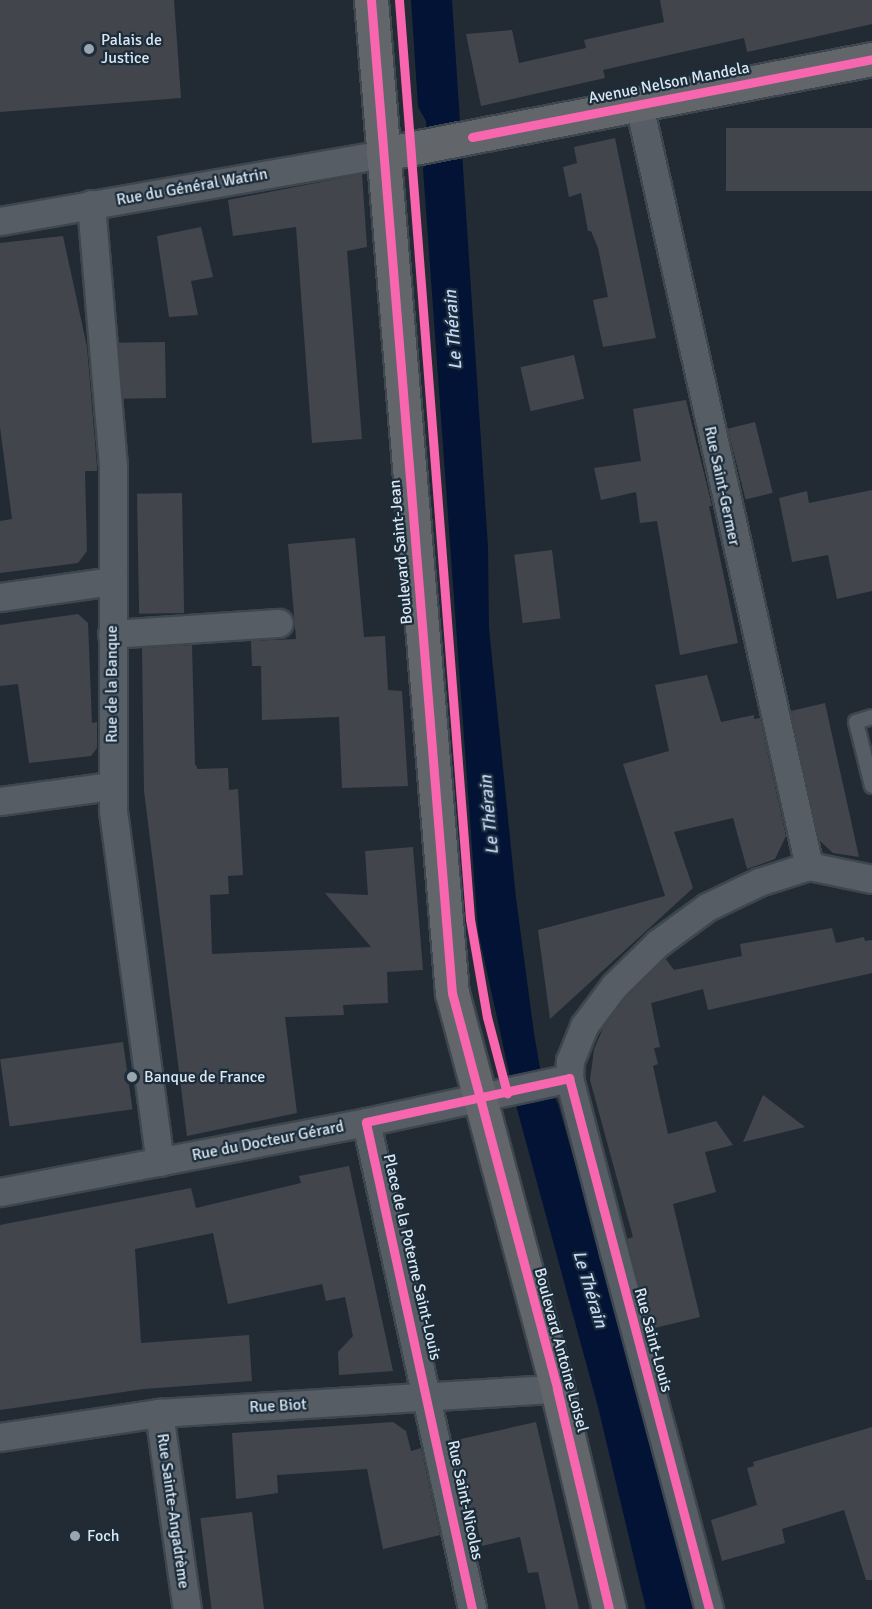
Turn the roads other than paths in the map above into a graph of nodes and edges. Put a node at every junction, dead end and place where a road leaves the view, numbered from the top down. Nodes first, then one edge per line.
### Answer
1 (371, 0) edge
2 (872, 58) edge
3 (639, 105) junction
4 (396, 152) junction
5 (91, 204) junction
6 (0, 221) edge
7 (112, 580) junction
8 (0, 597) edge
9 (279, 623) dead end
10 (112, 634) junction
11 (872, 717) edge
12 (111, 786) junction
13 (872, 786) edge
14 (0, 801) edge
15 (809, 866) junction
16 (872, 879) edge
17 (569, 1078) junction
18 (493, 1096) junction
19 (366, 1122) junction
20 (160, 1162) junction
21 (0, 1192) edge
22 (557, 1389) junction
23 (429, 1398) junction
24 (159, 1413) junction
25 (0, 1437) edge
26 (187, 1609) edge
27 (472, 1609) edge
28 (609, 1609) edge
29 (709, 1609) edge

1 - 4 main road, Boulevard Saint-Jean
2 - 3 main road, Avenue Nelson Mandela
3 - 4 main road, Avenue Nelson Mandela
3 - 15 street, Rue Saint-Germer
4 - 5 street, Rue du Général Watrin
4 - 18 main road, Boulevard Saint-Jean
5 - 6 street, Rue du Général Watrin
5 - 7 street, Rue de la Banque
7 - 8 street
7 - 10 street, Rue de la Banque
9 - 10 street
10 - 12 street, Rue de la Banque
11 - 13 lane
12 - 14 street
12 - 20 street, Rue de la Banque
15 - 16 street
15 - 17 street, Rue Saint-Louis
17 - 18 street, Rue du Docteur Gérard
17 - 29 street, Rue Saint-Louis
18 - 19 street, Rue du Docteur Gérard
18 - 22 main road, Boulevard Antoine Loisel
19 - 20 street, Rue du Docteur Gérard
19 - 23 street, Place de la Poterne Saint-Louis
20 - 21 street, Rue du Docteur Gérard
22 - 23 street, Rue Biot
22 - 28 main road, Boulevard Antoine Loisel
23 - 24 street, Rue Biot
23 - 27 street, Rue Saint-Nicolas
24 - 25 street, Rue Biot
24 - 26 street, Rue Sainte-Angadrème

